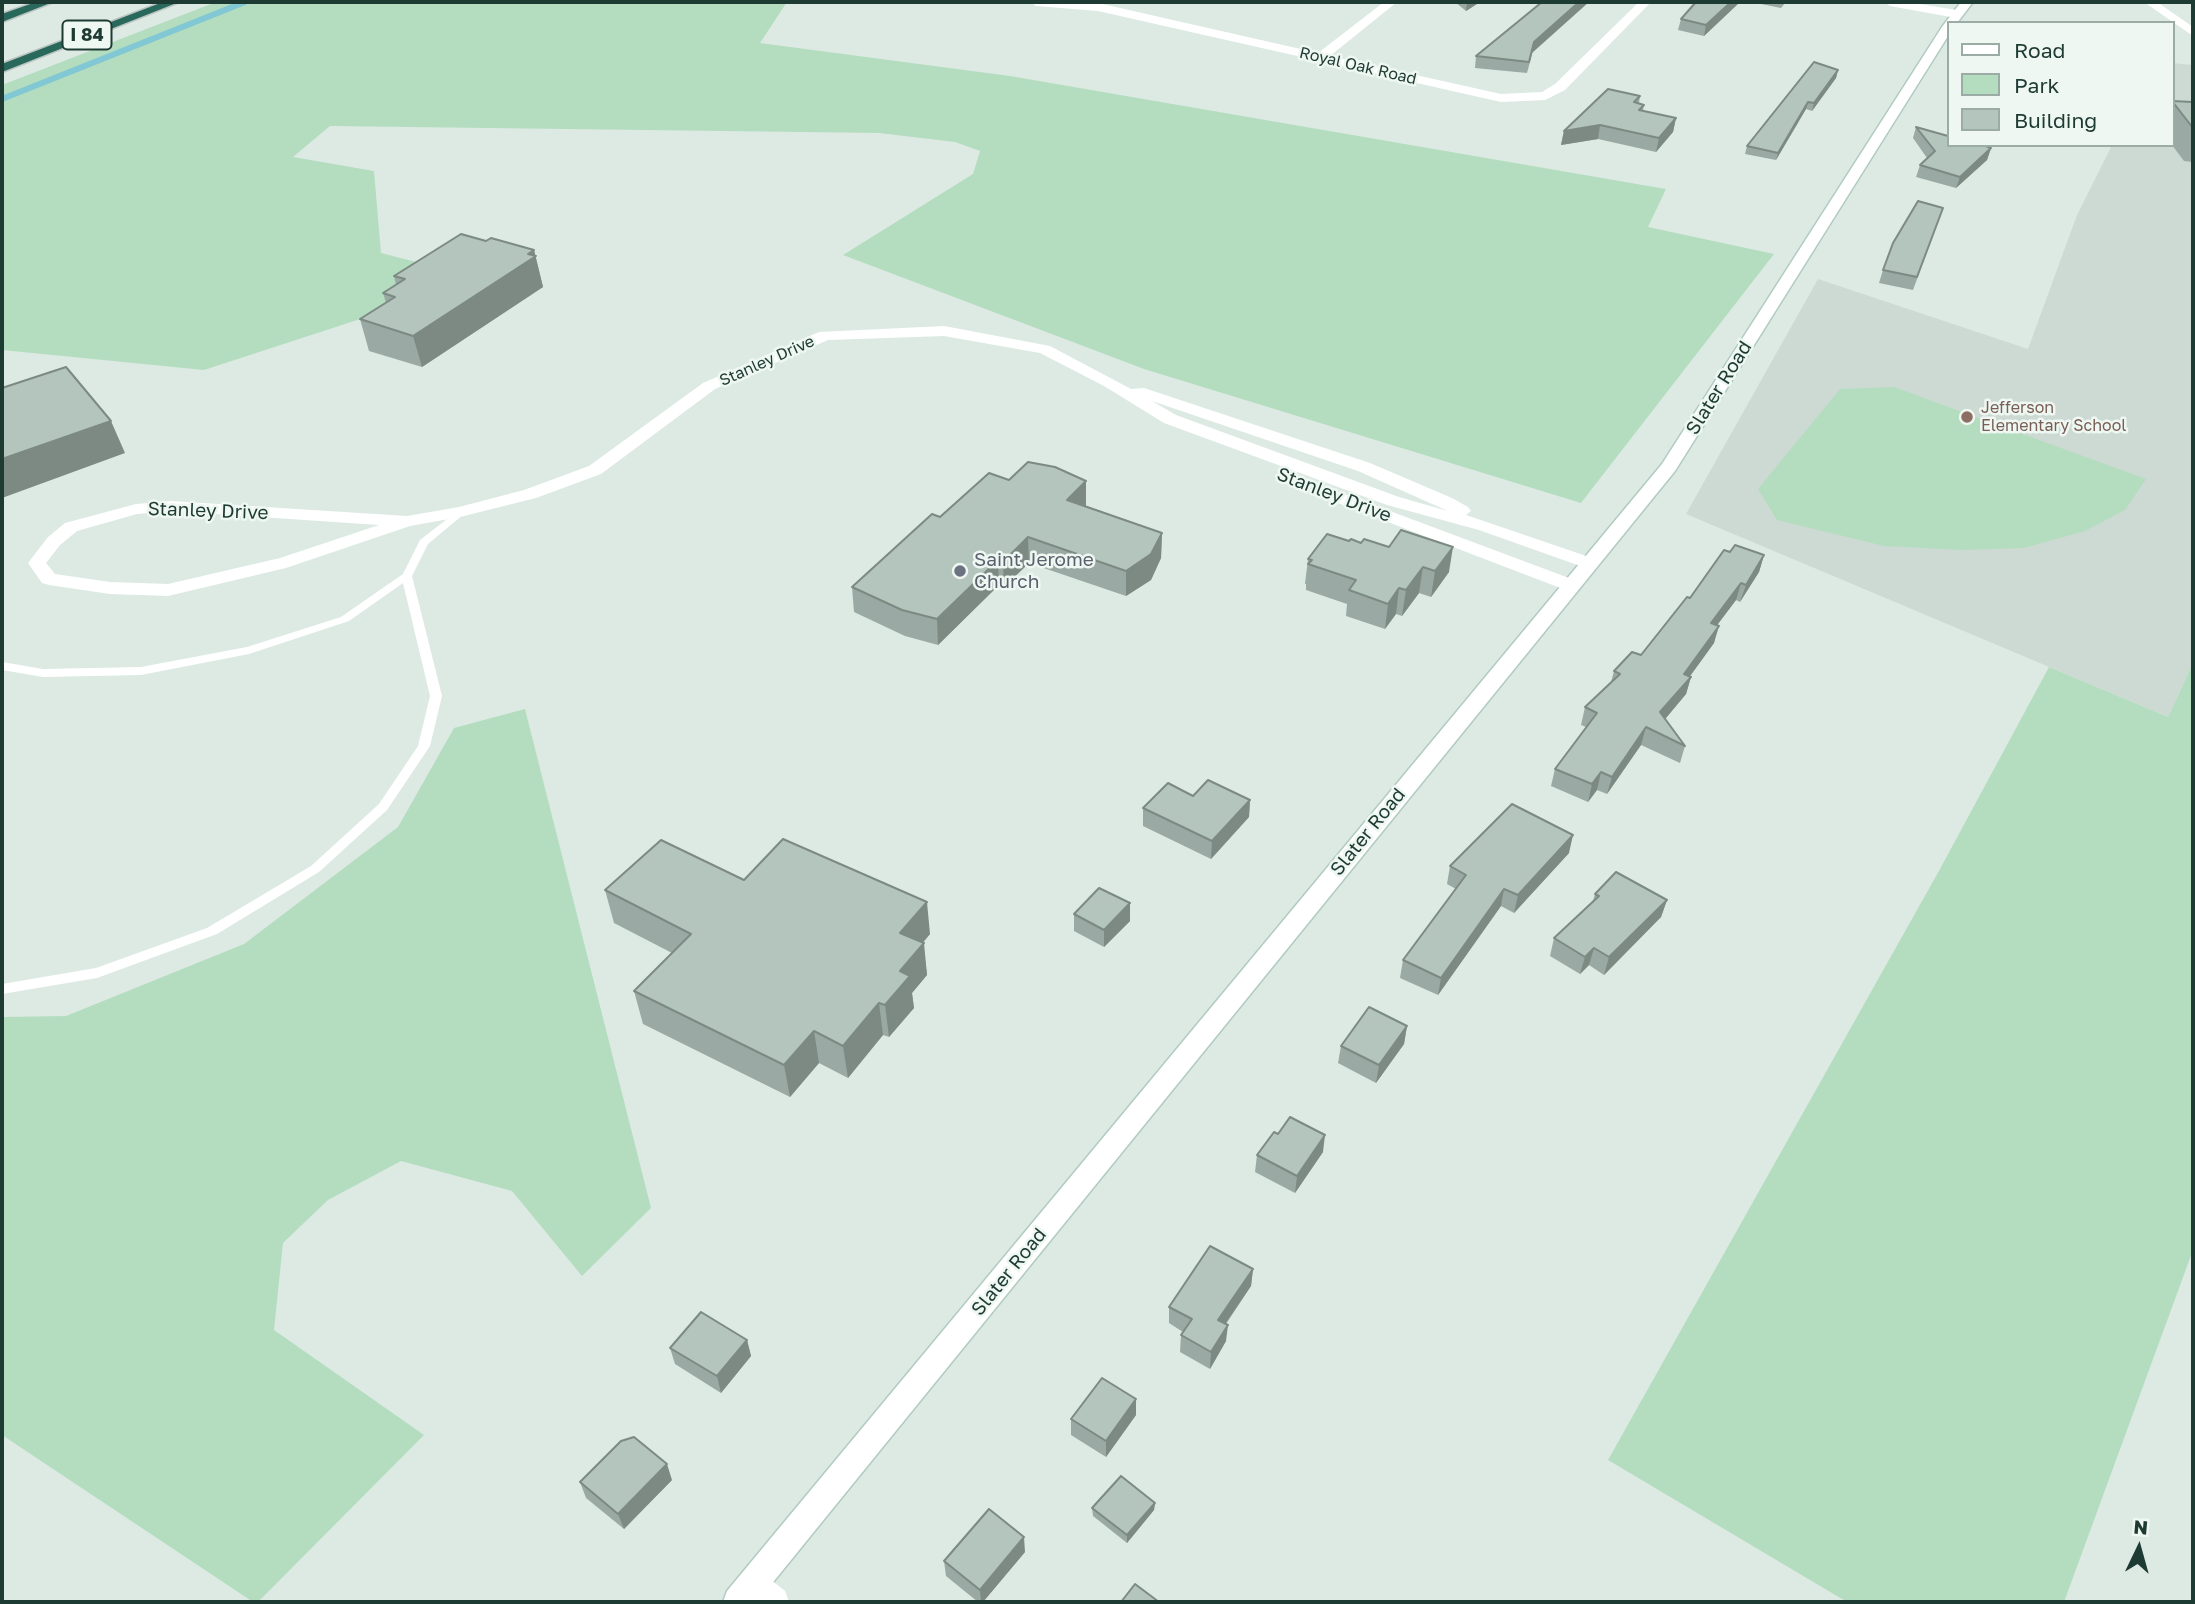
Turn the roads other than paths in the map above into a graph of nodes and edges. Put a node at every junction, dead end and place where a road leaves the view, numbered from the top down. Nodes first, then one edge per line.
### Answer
1 (47, 2) edge
2 (173, 2) edge
3 (1036, 2) edge
4 (1391, 2) edge
5 (1645, 2) edge
6 (1890, 2) edge
7 (1968, 2) edge
8 (2150, 2) edge
9 (2, 18) edge
10 (1952, 21) edge
11 (1946, 30) edge
12 (2193, 32) edge
13 (1319, 58) junction
14 (2, 68) edge
15 (1110, 383) junction
16 (460, 512) junction
17 (407, 521) junction
18 (1589, 563) junction
19 (407, 576) junction
20 (1570, 585) junction
21 (2, 666) edge
22 (2, 989) edge
23 (755, 1597) edge

1 - 9 highway, I 84
2 - 14 highway, I 84
3 - 13 street, Royal Oak Road
4 - 13 street
5 - 13 street, Royal Oak Road
6 - 10 street
7 - 10 street, Slater Road
8 - 12 street
11 - 18 street, Slater Road
15 - 16 street, Stanley Drive
15 - 18 street, Stanley Drive
15 - 20 street, Stanley Drive
16 - 17 street, Stanley Drive
16 - 19 lane
17 - 17 street, Stanley Drive
18 - 20 street, Slater Road
19 - 21 lane
19 - 22 lane
20 - 23 street, Slater Road

